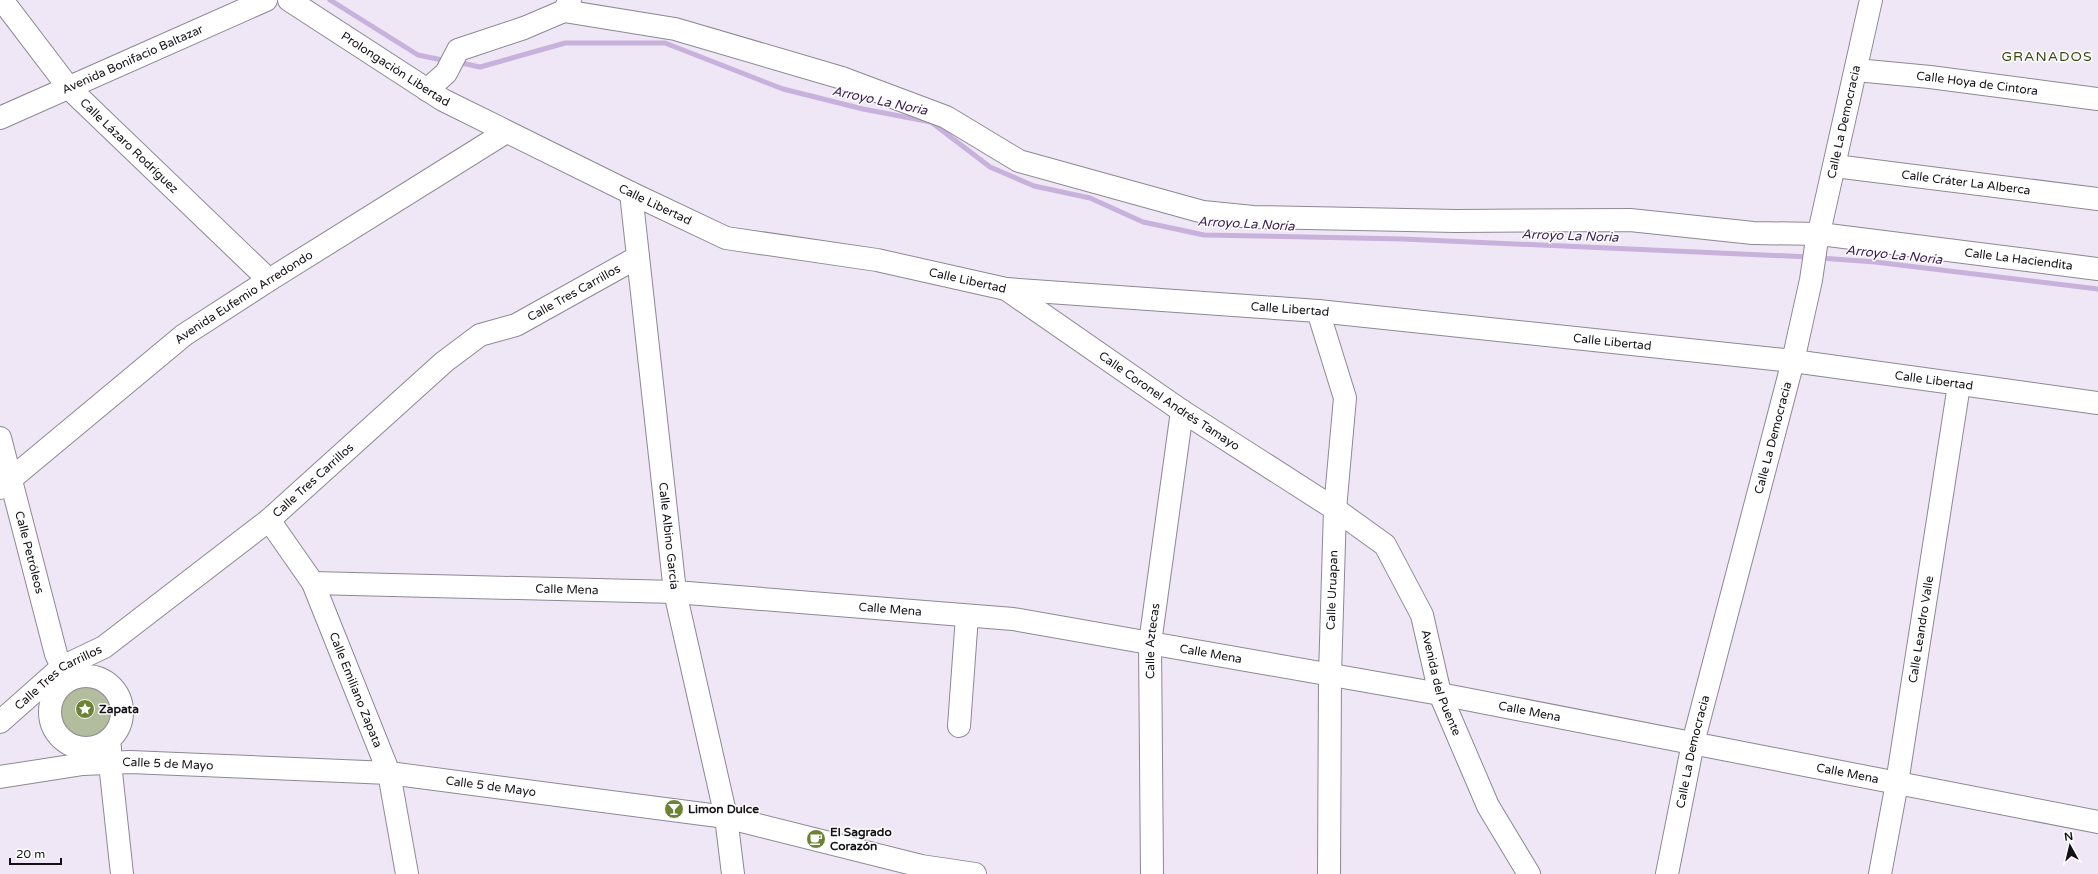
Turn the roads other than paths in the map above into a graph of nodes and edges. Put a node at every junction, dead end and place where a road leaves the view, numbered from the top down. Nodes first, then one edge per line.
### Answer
1 (2, 0) edge
2 (266, 0) edge
3 (289, 0) edge
4 (1867, 2) edge
5 (567, 5) edge
6 (1856, 70) junction
7 (69, 88) junction
8 (427, 90) junction
9 (2098, 99) edge
10 (0, 118) edge
11 (506, 132) junction
12 (1835, 166) junction
13 (631, 194) junction
14 (2098, 199) edge
15 (1818, 240) junction
16 (638, 257) junction
17 (2098, 269) edge
18 (269, 280) junction
19 (1006, 289) junction
20 (1318, 311) junction
21 (1793, 361) junction
22 (1959, 385) junction
23 (2098, 403) edge
24 (1182, 411) junction
25 (0, 438) edge
26 (5, 483) edge
27 (1335, 508) junction
28 (269, 520) junction
29 (312, 583) junction
30 (675, 592) junction
31 (967, 616) junction
32 (1150, 643) junction
33 (104, 647) junction
34 (62, 667) junction
35 (1330, 675) junction
36 (94, 678) junction
37 (58, 689) junction
38 (1440, 694) junction
39 (0, 722) edge
40 (959, 726) dead end
41 (113, 736) junction
42 (1693, 743) junction
43 (80, 747) junction
44 (110, 763) junction
45 (389, 773) junction
46 (0, 777) edge
47 (1897, 783) junction
48 (726, 817) junction
49 (2098, 822) edge
50 (122, 874) edge
51 (407, 874) edge
52 (734, 874) edge
53 (976, 874) edge
54 (1152, 874) edge
55 (1329, 874) edge
56 (1529, 874) edge
57 (1667, 874) edge
58 (1880, 874) edge

1 - 7 street, Calle Lázaro Rodríguez
2 - 7 street, Avenida Bonifacio Baltazar
3 - 8 street, Prolongación Libertad
4 - 6 street, Calle La Democracia
5 - 8 street
5 - 15 street, Calle La Haciendita
6 - 9 street, Calle Hoya de Cintora
6 - 12 street, Calle La Democracia
7 - 10 street, Avenida Bonifacio Baltazar
7 - 18 street, Calle Lázaro Rodríguez
8 - 11 street, Prolongación Libertad
11 - 13 street, Calle Libertad
11 - 18 street, Avenida Eufemio Arredondo
12 - 14 street, Calle Cráter La Alberca
12 - 15 street, Calle La Democracia
13 - 16 street, Calle Albino García
13 - 19 street, Calle Libertad
15 - 17 street, Calle La Haciendita
15 - 21 street, Calle La Democracia
16 - 28 street, Calle Tres Carrillos
16 - 30 street, Calle Albino García
18 - 26 street, Avenida Eufemio Arredondo
19 - 20 street, Calle Libertad
19 - 24 street, Calle Coronel Andrés Tamayo
20 - 21 street, Calle Libertad
20 - 27 street, Calle Uruapan
21 - 22 street, Calle Libertad
21 - 42 street, Calle La Democracia
22 - 23 street, Calle Libertad
22 - 47 street, Calle Leandro Valle
24 - 27 street, Calle Coronel Andrés Tamayo
24 - 32 street, Calle Aztecas
25 - 26 street, Calle Petróleos
26 - 34 street, Calle Petróleos
27 - 35 street, Calle Uruapan
27 - 38 street, Avenida del Puente
28 - 29 street, Calle Emiliano Zapata
28 - 33 street, Calle Tres Carrillos
29 - 30 street, Calle Mena
29 - 45 street, Calle Emiliano Zapata
30 - 31 street, Calle Mena
30 - 48 street, Calle Albino García
31 - 32 street, Calle Mena
31 - 40 street
32 - 35 street, Calle Mena
32 - 54 street, Calle Aztecas
33 - 34 street, Calle Tres Carrillos
33 - 36 street
34 - 36 street
34 - 37 street
34 - 39 street, Calle Tres Carrillos
35 - 38 street, Calle Mena
35 - 55 street, Calle Uruapan
36 - 37 street
36 - 41 street
37 - 43 street
38 - 42 street, Calle Mena
38 - 56 street, Avenida del Puente
41 - 43 street
41 - 44 street
42 - 47 street, Calle Mena
42 - 57 street, Calle La Democracia
43 - 44 street
44 - 45 street, Calle 5 de Mayo
44 - 46 street, Calle 5 de Mayo
44 - 50 street
45 - 48 street, Calle 5 de Mayo
45 - 51 street, Calle Emiliano Zapata
47 - 49 street, Calle Mena
47 - 58 street, Calle Leandro Valle
48 - 52 street, Calle Albino García
48 - 53 street, Calle 5 de Mayo

